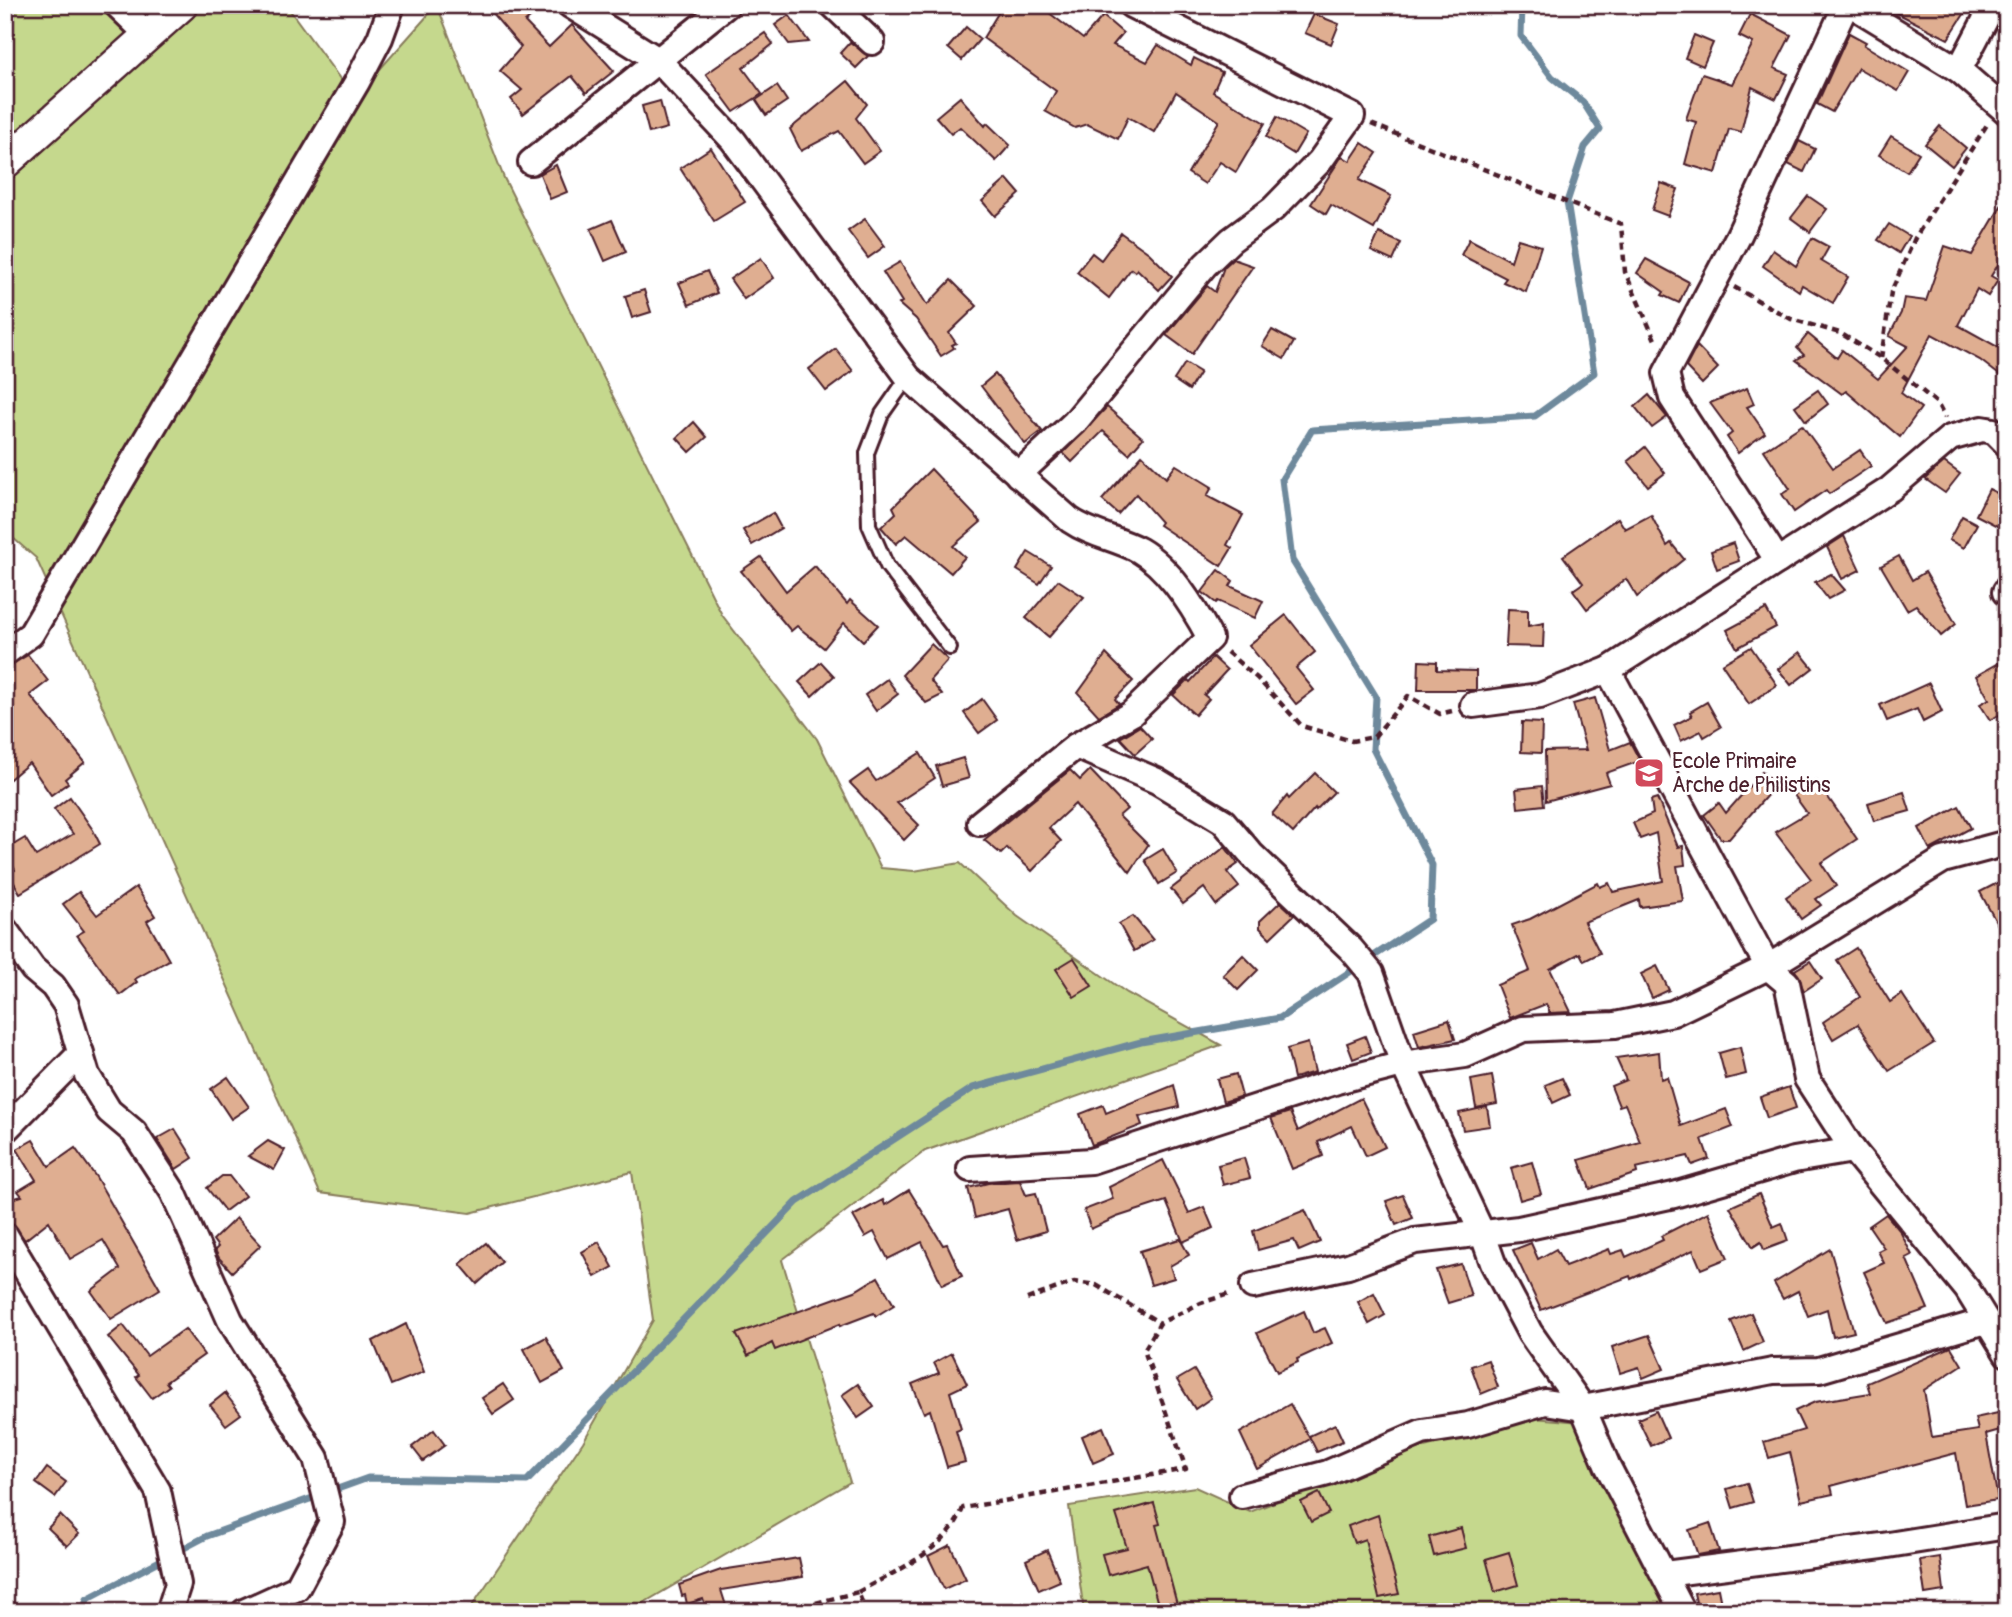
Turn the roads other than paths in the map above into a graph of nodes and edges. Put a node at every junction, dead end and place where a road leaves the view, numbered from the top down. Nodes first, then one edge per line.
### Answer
1 (117, 5) edge
2 (182, 5) edge
3 (392, 5) edge
4 (570, 5) edge
5 (727, 5) edge
6 (833, 5) edge
7 (1131, 5) edge
8 (1846, 5) edge
9 (1852, 5) edge
10 (1993, 5) edge
11 (148, 35) junction
12 (872, 42) dead end
13 (658, 60) junction
14 (1959, 70) junction
15 (2002, 109) edge
16 (531, 162) dead end
17 (5, 163) edge
18 (908, 377) junction
19 (2007, 444) edge
20 (1018, 475) junction
21 (1778, 561) junction
22 (950, 648) dead end
23 (5, 653) edge
24 (1608, 670) junction
25 (1473, 705) road end
26 (1076, 746) junction
27 (980, 823) dead end
28 (2007, 843) edge
29 (5, 930) edge
30 (1768, 967) junction
31 (81, 1053) junction
32 (1403, 1064) junction
33 (5, 1130) edge
34 (1853, 1150) junction
35 (970, 1169) dead end
36 (5, 1235) edge
37 (1483, 1235) junction
38 (1253, 1286) road end
39 (1985, 1321) junction
40 (2007, 1354) edge
41 (1583, 1408) junction
42 (1242, 1496) dead end
43 (2007, 1526) edge
44 (1665, 1574) junction
45 (169, 1612) edge
46 (244, 1612) edge
47 (1683, 1612) edge

1 - 11 street
2 - 11 street
3 - 23 street
4 - 13 street
5 - 13 street
6 - 12 street
7 - 20 street
8 - 21 street
9 - 14 street
10 - 14 street
11 - 17 street
13 - 16 street
13 - 18 street
14 - 15 street
18 - 20 street
18 - 22 lane
19 - 21 street
20 - 26 street
21 - 24 street
24 - 25 street
24 - 30 street
26 - 27 street
26 - 32 street
28 - 30 street
29 - 31 street
30 - 32 street
30 - 34 street
31 - 33 street
31 - 46 street
32 - 35 street
32 - 37 street
34 - 37 street
34 - 39 street
36 - 45 street
37 - 38 street
37 - 41 street
39 - 40 street
39 - 41 street
41 - 42 street
41 - 44 street
43 - 44 street
44 - 47 street

